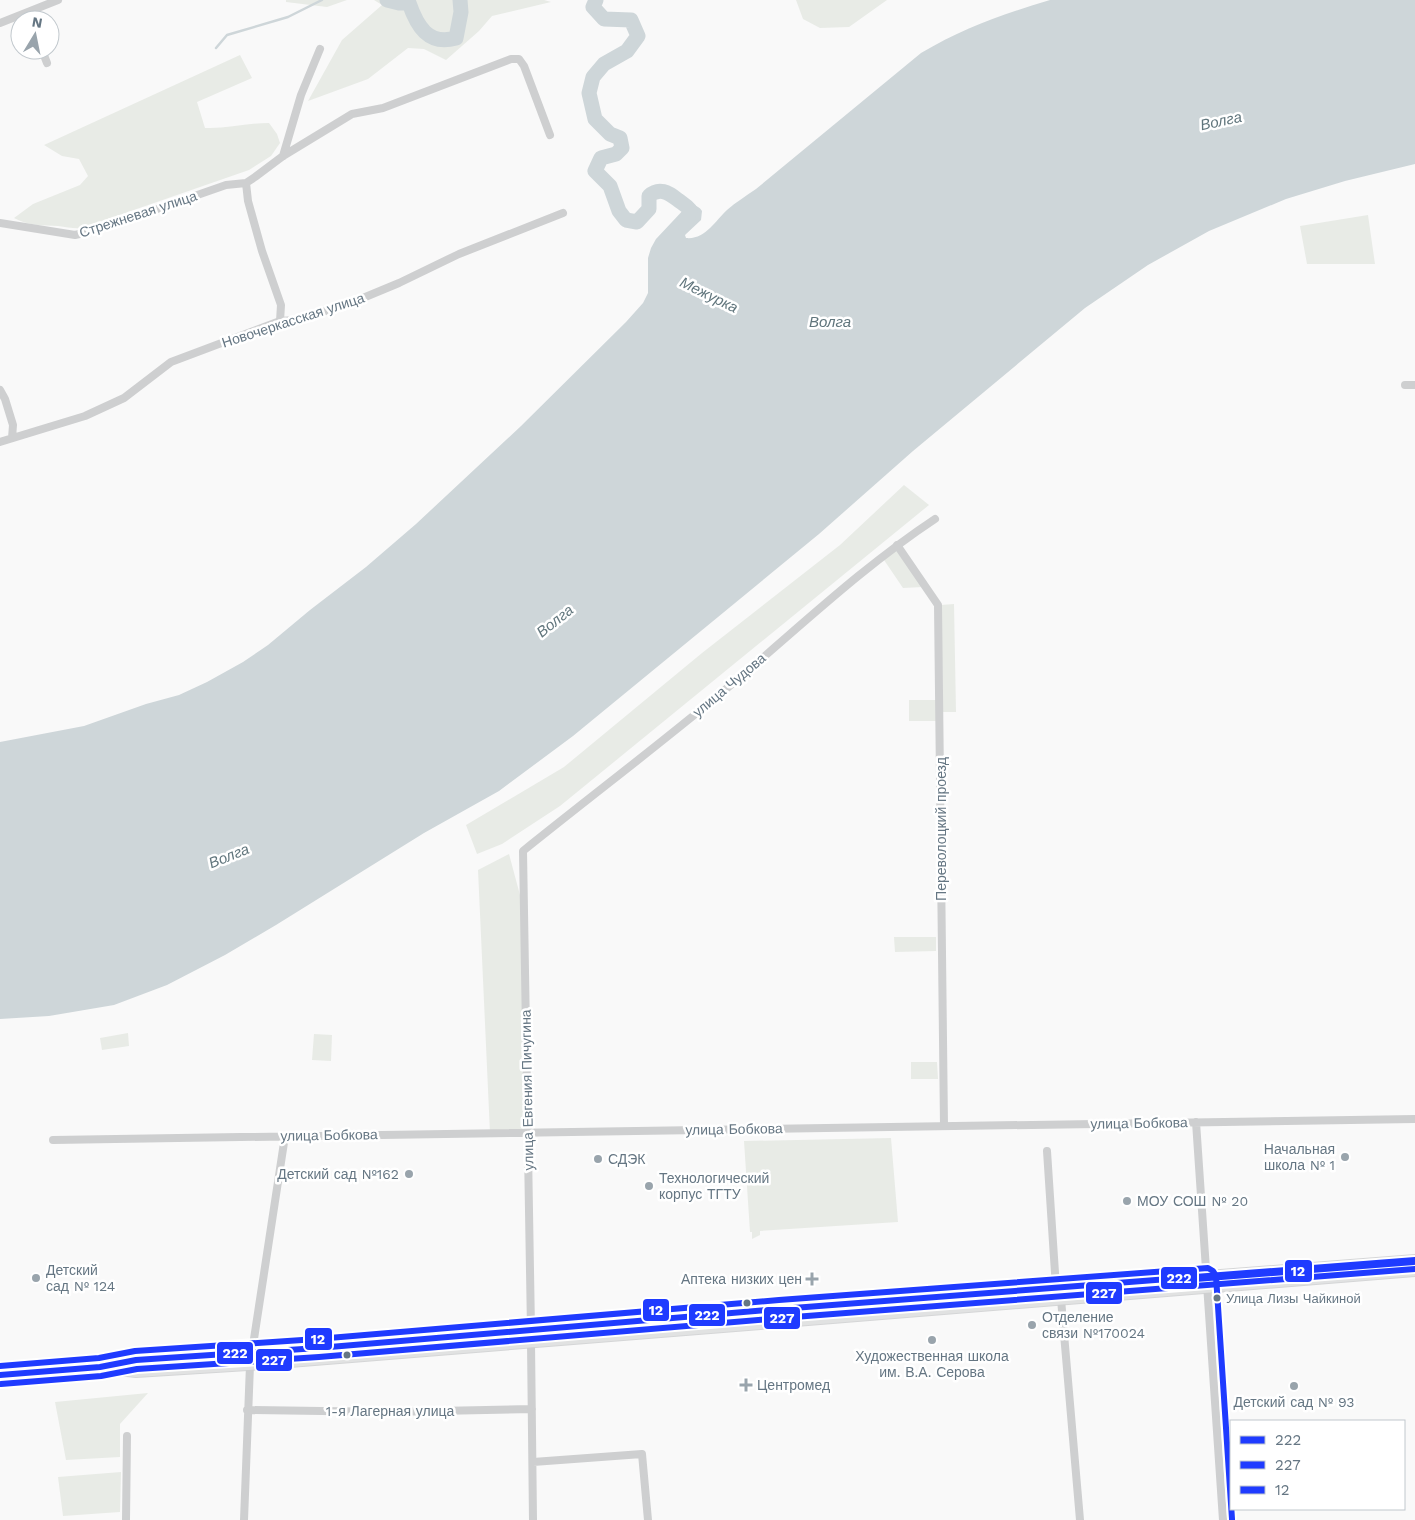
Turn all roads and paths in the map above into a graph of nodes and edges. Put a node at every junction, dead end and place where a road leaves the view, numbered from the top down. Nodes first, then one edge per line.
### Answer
1 (58, 0) edge
2 (40, 10) edge
3 (320, 49) dead end
4 (46, 60) edge
5 (47, 63) dead end
6 (550, 135) dead end
7 (283, 156) junction
8 (246, 183) junction
9 (563, 213) dead end
10 (0, 223) edge
11 (280, 321) junction
12 (1405, 385) dead end
13 (1415, 385) edge
14 (0, 390) edge
15 (12, 438) junction
16 (0, 442) edge
17 (935, 520) dead end
18 (897, 545) junction
19 (523, 851) joint
20 (1415, 1119) edge
21 (1196, 1122) junction
22 (944, 1126) junction
23 (527, 1132) junction
24 (285, 1136) junction
25 (53, 1140) dead end
26 (1047, 1150) dead end
27 (1415, 1260) edge
28 (1415, 1271) edge
29 (1207, 1282) junction
30 (1061, 1288) junction
31 (1061, 1299) junction
32 (534, 1330) junction
33 (531, 1343) junction
34 (252, 1352) junction
35 (250, 1365) junction
36 (100, 1367) junction
37 (0, 1375) edge
38 (248, 1410) junction
39 (532, 1410) junction
40 (127, 1436) dead end
41 (533, 1462) junction
42 (126, 1520) edge
43 (244, 1520) edge
44 (533, 1520) edge
45 (648, 1520) edge
46 (1080, 1520) edge
47 (1223, 1520) edge

1 - 2 street
3 - 7 street
4 - 5 street
6 - 7 street
7 - 8 street
8 - 10 street, Стрежневая улица
8 - 11 street
9 - 11 street, Новочеркасская улица
11 - 15 street, Новочеркасская улица
12 - 13 street
14 - 15 street
15 - 16 street, Новочеркасская улица
17 - 18 street, улица Чудова
18 - 19 street, улица Чудова
18 - 22 street, Переволоцкий проезд
19 - 23 street, улица Евгения Пичугина
20 - 21 street, улица Бобкова
21 - 22 street, улица Бобкова
21 - 29 street
22 - 23 street, улица Бобкова
23 - 24 street, улица Бобкова
23 - 32 street, улица Евгения Пичугина
24 - 25 street, улица Бобкова
24 - 34 street
26 - 30 street
27 - 29 main road
28 - 29 main road
29 - 30 main road
29 - 31 main road
29 - 47 street
30 - 31 main road
30 - 32 main road
31 - 33 main road
31 - 46 street
32 - 33 main road
32 - 34 main road
33 - 35 main road
33 - 39 street
34 - 35 street
34 - 36 main road
35 - 36 main road
35 - 38 street
36 - 37 main road
38 - 39 street, 1-я Лагерная улица
38 - 43 street
39 - 41 street
40 - 42 street
41 - 44 street
41 - 45 street

